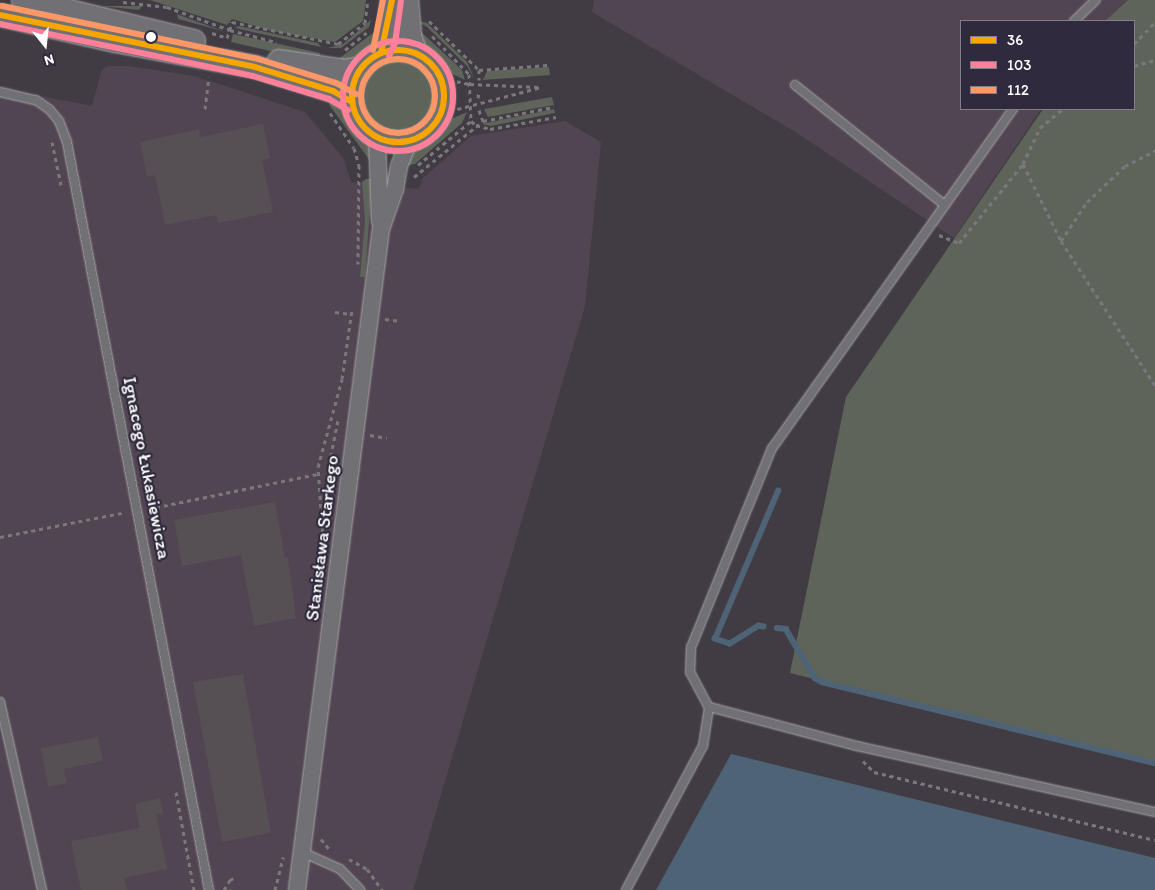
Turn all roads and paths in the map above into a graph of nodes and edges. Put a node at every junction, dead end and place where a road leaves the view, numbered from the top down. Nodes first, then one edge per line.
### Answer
1 (23, 0) edge
2 (368, 0) edge
3 (392, 0) edge
4 (406, 0) edge
5 (1096, 0) edge
6 (117, 2) dead end
7 (0, 15) edge
8 (424, 16) dead end
9 (1075, 20) edge
10 (1155, 22) edge
11 (370, 30) dead end
12 (426, 30) dead end
13 (285, 43) dead end
14 (1135, 43) edge
15 (324, 48) dead end
16 (342, 52) dead end
17 (381, 53) junction
18 (416, 53) junction
19 (1155, 60) edge
20 (548, 65) dead end
21 (1135, 66) edge
22 (362, 68) junction
23 (478, 70) junction
24 (441, 78) junction
25 (478, 80) dead end
26 (209, 81) dead end
27 (470, 84) junction
28 (795, 84) dead end
29 (479, 91) dead end
30 (0, 92) edge
31 (478, 98) dead end
32 (352, 102) junction
33 (470, 105) junction
34 (554, 107) dead end
35 (326, 108) dead end
36 (205, 109) dead end
37 (479, 110) dead end
38 (1012, 110) edge
39 (1062, 110) edge
40 (442, 113) junction
41 (556, 116) dead end
42 (471, 121) junction
43 (483, 121) junction
44 (476, 125) junction
45 (376, 137) junction
46 (410, 141) junction
47 (1155, 151) edge
48 (1022, 164) junction
49 (415, 168) dead end
50 (409, 178) dead end
51 (945, 205) junction
52 (381, 229) junction
53 (927, 230) junction
54 (1061, 240) junction
55 (357, 270) dead end
56 (353, 304) dead end
57 (335, 312) dead end
58 (351, 314) junction
59 (1155, 385) edge
60 (317, 474) junction
61 (140, 510) junction
62 (126, 513) junction
63 (128, 522) dead end
64 (0, 537) edge
65 (324, 542) dead end
66 (0, 702) edge
67 (708, 707) junction
68 (857, 746) junction
69 (174, 782) dead end
70 (1155, 812) edge
71 (319, 832) dead end
72 (1155, 840) edge
73 (284, 853) dead end
74 (304, 853) junction
75 (335, 853) dead end
76 (340, 856) dead end
77 (236, 878) dead end
78 (360, 889) edge
79 (42, 890) edge
80 (194, 890) edge
81 (209, 890) edge
82 (224, 890) edge
83 (275, 890) edge
84 (297, 890) edge
85 (382, 890) edge
86 (626, 890) edge

1 - 22 street
2 - 15 path
3 - 17 street
4 - 18 street
5 - 9 lane
6 - 13 path
7 - 32 street
8 - 23 path
10 - 14 path
11 - 16 path
12 - 27 path
17 - 18 street
17 - 22 street
18 - 24 street
19 - 21 path
20 - 23 path
22 - 32 street
23 - 25 path
24 - 27 path
24 - 40 street
26 - 36 path
27 - 33 path
27 - 33 path
28 - 51 lane
29 - 31 path
30 - 61 lane, Ignacego Łukasiewicza
32 - 45 street
33 - 40 path
33 - 42 path
34 - 43 path
35 - 55 path
37 - 43 path
38 - 51 lane
39 - 48 path
40 - 46 street
41 - 44 path
42 - 44 path
42 - 49 path
43 - 44 path
44 - 50 path
45 - 46 street
45 - 52 street
46 - 52 street
47 - 54 path
48 - 53 path
48 - 54 path
51 - 53 lane
52 - 74 street, Stanisława Starkego
53 - 67 lane
54 - 59 path
56 - 58 path
57 - 58 path
58 - 60 path
60 - 61 path
60 - 65 path
61 - 62 path
61 - 81 lane, Ignacego Łukasiewicza
62 - 63 path
62 - 64 path
66 - 79 lane
67 - 68 lane
67 - 86 lane
68 - 70 lane
68 - 72 path
69 - 80 path
71 - 75 path
73 - 83 path
74 - 78 lane
74 - 84 street, Stanisława Starkego
76 - 85 path
77 - 82 path

